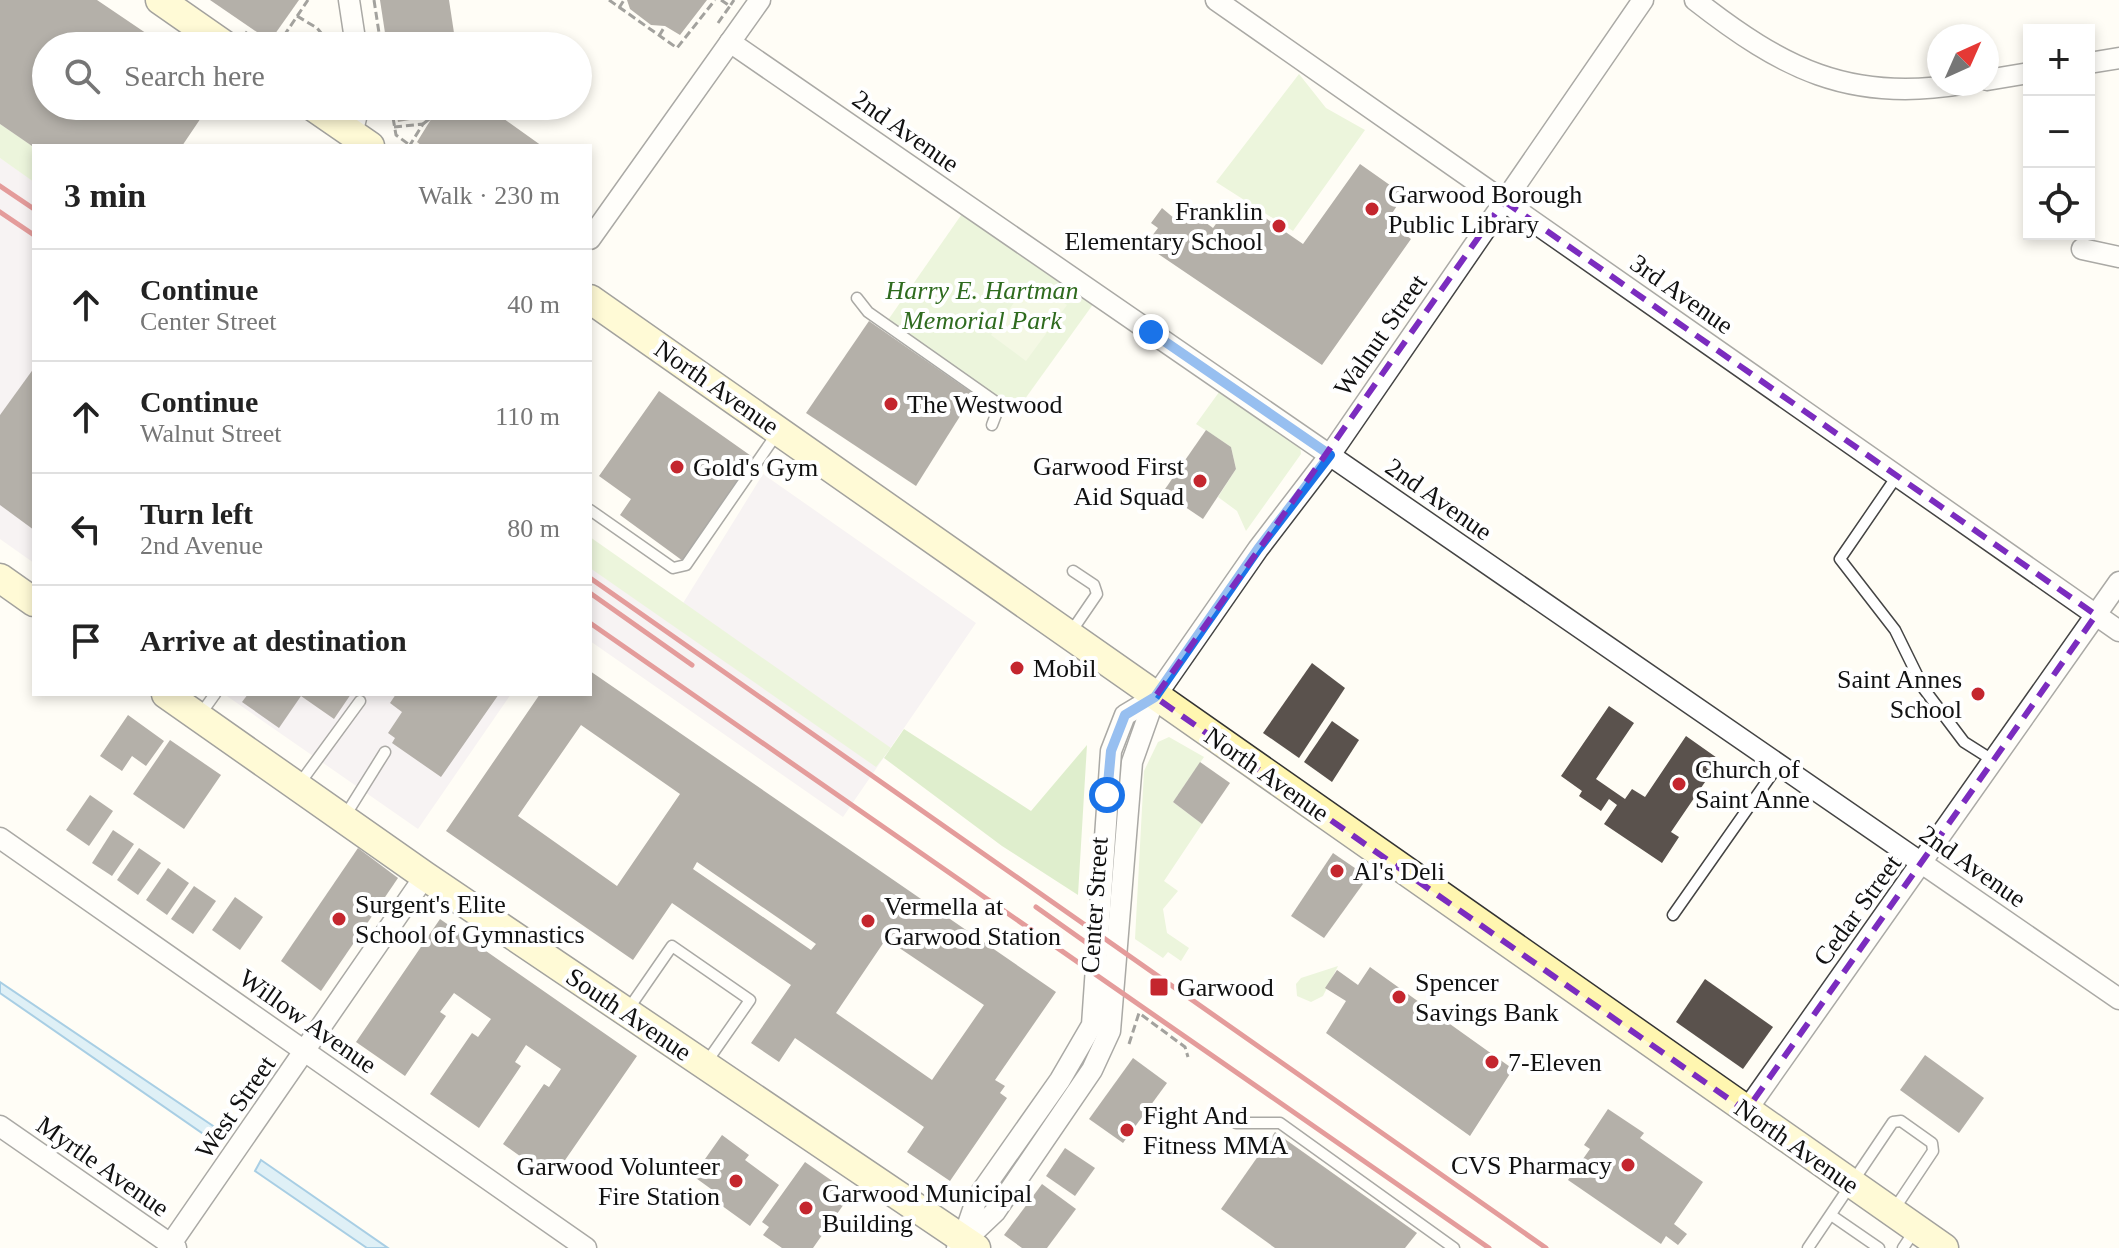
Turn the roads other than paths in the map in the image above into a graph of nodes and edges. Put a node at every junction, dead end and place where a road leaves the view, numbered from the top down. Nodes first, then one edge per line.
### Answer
1 (160, 0) edge
2 (349, 0) edge
3 (760, 0) edge
4 (1216, 0) edge
5 (1643, 0) edge
6 (1695, 0) edge
7 (206, 32) edge
8 (354, 32) edge
9 (730, 42) junction
10 (2119, 58) edge
11 (2095, 62) edge
12 (2023, 74) edge
13 (1999, 78) edge
14 (1927, 88) edge
15 (332, 120) edge
16 (360, 120) edge
17 (361, 140) edge
18 (1504, 201) junction
19 (592, 236) edge
20 (2082, 249) dead end
21 (2119, 257) edge
22 (857, 298) dead end
23 (592, 300) edge
24 (992, 425) dead end
25 (779, 431) junction
26 (1330, 455) junction
27 (1897, 476) junction
28 (592, 511) edge
29 (1073, 571) dead end
30 (0, 578) edge
31 (2119, 582) edge
32 (32, 601) edge
33 (2096, 615) junction
34 (2119, 631) edge
35 (1068, 634) junction
36 (173, 696) edge
37 (1155, 697) junction
38 (360, 701) dead end
39 (207, 705) edge
40 (385, 752) dead end
41 (1994, 762) junction
42 (1779, 764) junction
43 (298, 785) junction
44 (344, 817) junction
45 (0, 838) edge
46 (1923, 863) junction
47 (425, 876) junction
48 (1673, 915) dead end
49 (2119, 999) edge
50 (627, 1011) junction
51 (305, 1051) junction
52 (705, 1065) junction
53 (1746, 1111) junction
54 (1236, 1123) dead end
55 (0, 1126) edge
56 (1859, 1173) junction
57 (1900, 1201) junction
58 (1831, 1215) junction
59 (1910, 1238) edge
60 (965, 1245) edge
61 (172, 1247) edge
62 (586, 1248) edge
63 (1454, 1248) edge
64 (1808, 1248) edge
65 (1879, 1248) edge
66 (1944, 1248) edge

1 - 7 main road
2 - 8 street
3 - 9 street
4 - 18 street, 3rd Avenue
5 - 18 street, Walnut Street
6 - 14 street
9 - 19 street
9 - 26 street, 2nd Avenue
10 - 11 street
12 - 13 street
15 - 17 main road
16 - 17 street
18 - 26 street, Walnut Street
18 - 27 street, 3rd Avenue
20 - 21 street
22 - 24 lane
23 - 25 main road, North Avenue
25 - 28 lane
25 - 35 main road, North Avenue
26 - 37 street, Walnut Street
26 - 42 street, 2nd Avenue
27 - 33 street, 3rd Avenue
27 - 41 lane
29 - 35 lane
30 - 32 main road
31 - 33 street, Cedar Street
33 - 34 street, 3rd Avenue
33 - 41 street, Cedar Street
35 - 37 main road, North Avenue
36 - 39 main road, South Avenue
37 - 53 main road, North Avenue
37 - 60 street, Center Street
38 - 43 lane
39 - 43 main road, South Avenue
40 - 44 lane
41 - 46 street, Cedar Street
42 - 46 street, 2nd Avenue
42 - 48 lane
43 - 44 main road, South Avenue
44 - 47 main road, South Avenue
45 - 51 street, Willow Avenue
46 - 49 street, 2nd Avenue
46 - 53 street, Cedar Street
47 - 50 main road, South Avenue
47 - 51 street, West Street
50 - 52 main road, South Avenue
50 - 52 lane
51 - 61 street, West Street
51 - 62 street, Willow Avenue
52 - 60 main road, South Avenue
53 - 56 main road, North Avenue
54 - 63 lane
55 - 61 street, Myrtle Avenue
56 - 57 main road, North Avenue
56 - 57 lane
56 - 58 lane
57 - 59 main road, North Avenue
58 - 64 lane
58 - 65 lane
59 - 66 main road, North Avenue

